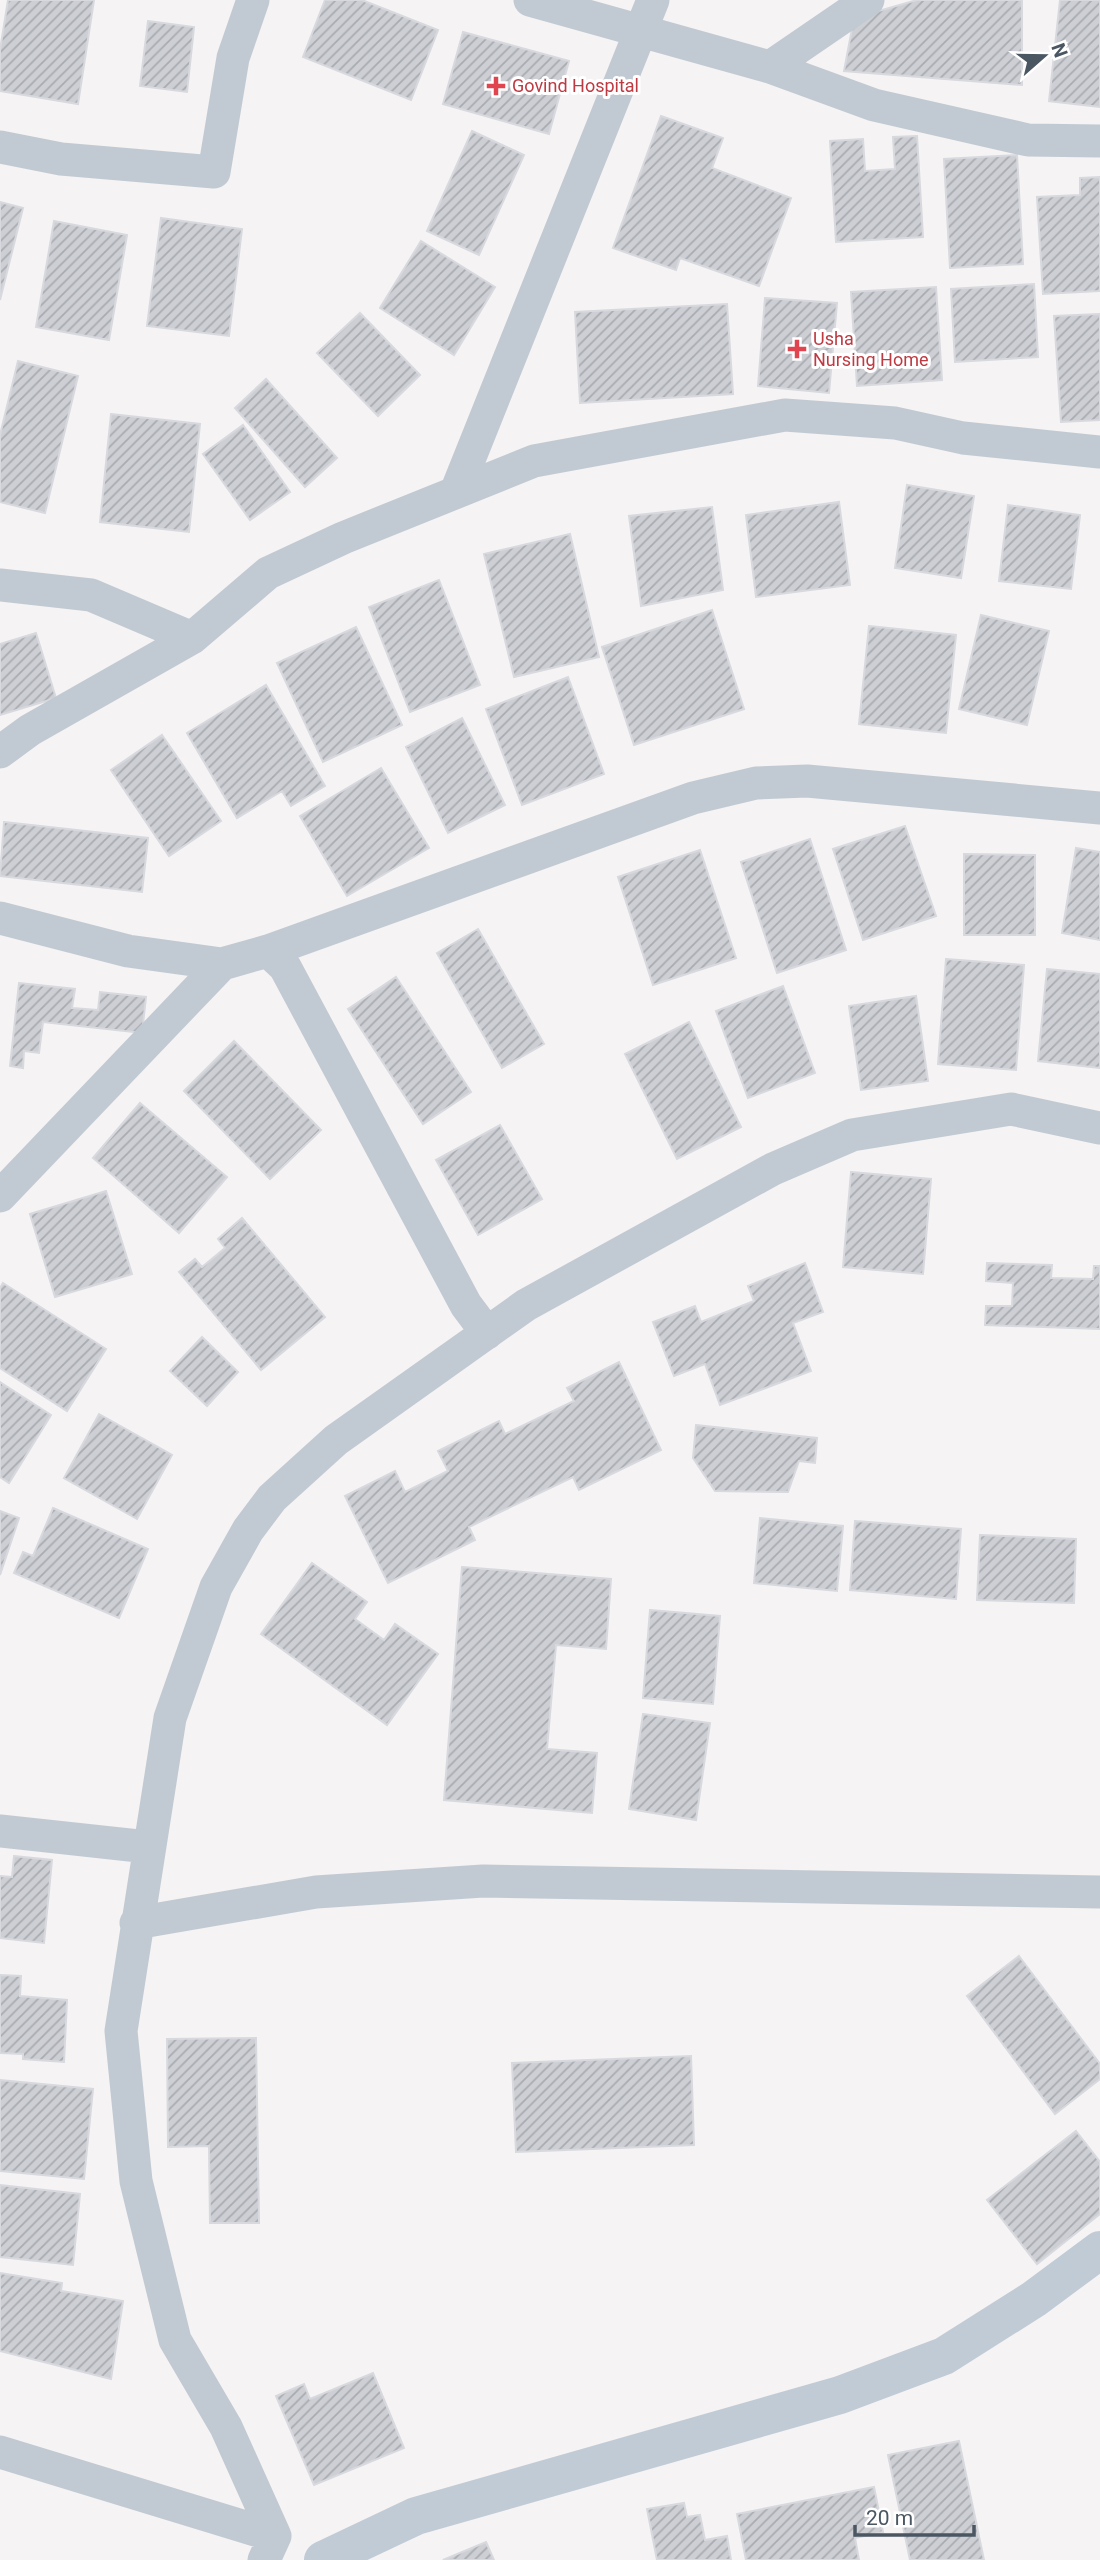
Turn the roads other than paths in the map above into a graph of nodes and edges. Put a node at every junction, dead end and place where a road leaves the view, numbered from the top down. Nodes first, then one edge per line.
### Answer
1 (253, 0) edge
2 (530, 0) edge
3 (653, 0) edge
4 (868, 0) edge
5 (639, 32) junction
6 (770, 67) junction
7 (1100, 141) edge
8 (0, 148) edge
9 (1100, 452) edge
10 (456, 492) junction
11 (0, 585) edge
12 (192, 638) junction
13 (0, 752) edge
14 (1100, 808) edge
15 (0, 918) edge
16 (268, 951) junction
17 (222, 964) junction
18 (1100, 1128) edge
19 (0, 1196) edge
20 (487, 1333) junction
21 (0, 1831) edge
22 (148, 1847) junction
23 (1100, 1892) edge
24 (135, 1923) junction
25 (1100, 2250) edge
26 (0, 2452) edge
27 (270, 2548) edge
28 (323, 2560) edge

1 - 8 street
2 - 5 street
3 - 5 street
4 - 6 street
5 - 6 street
5 - 10 street
6 - 7 street
9 - 10 street
10 - 12 street
11 - 12 street
12 - 13 street
14 - 16 street
15 - 17 street
16 - 17 street
16 - 20 street
17 - 19 street
18 - 20 street
20 - 22 street
21 - 22 street
22 - 24 street
23 - 24 street
24 - 27 street
25 - 28 main road
26 - 27 street

